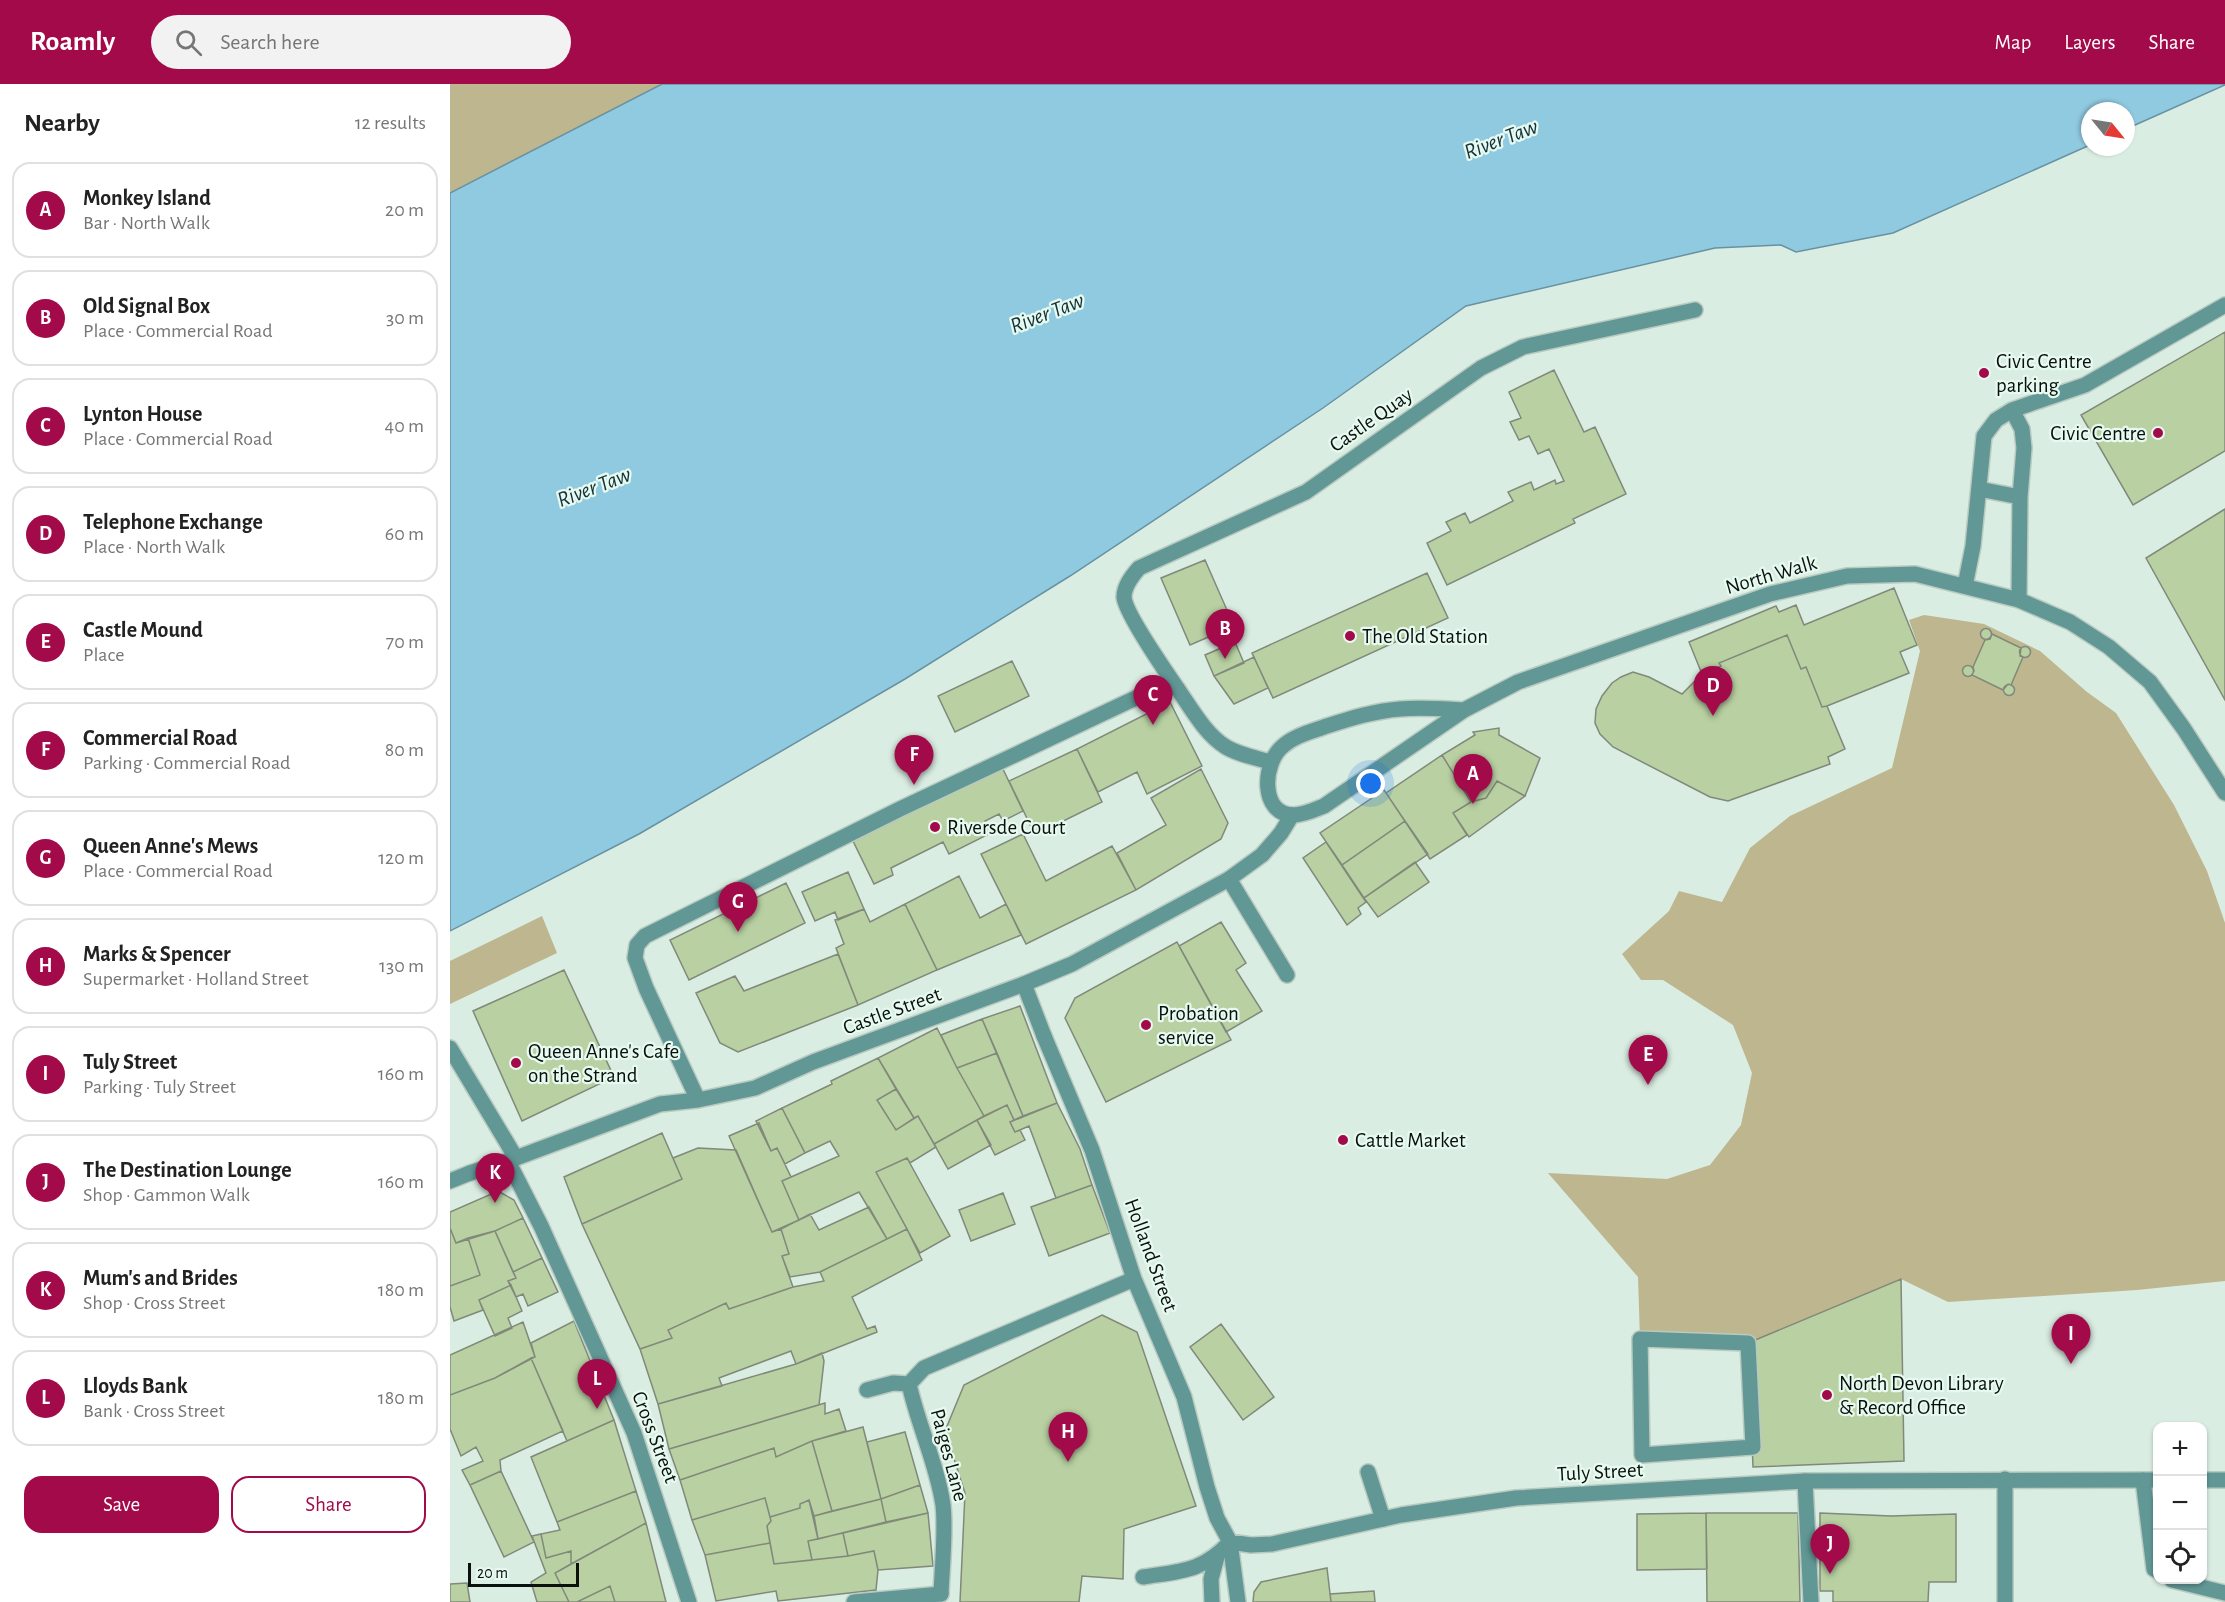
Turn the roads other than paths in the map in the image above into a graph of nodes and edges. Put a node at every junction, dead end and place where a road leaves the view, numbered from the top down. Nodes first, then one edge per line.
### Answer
1 (2225, 305) edge
2 (1695, 310) dead end
3 (2012, 410) junction
4 (1980, 489) junction
5 (2020, 497) junction
6 (1965, 586) junction
7 (2019, 600) junction
8 (1177, 688) junction
9 (1464, 710) junction
10 (1271, 762) junction
11 (2225, 793) edge
12 (1292, 815) junction
13 (1229, 879) junction
14 (1287, 975) dead end
15 (1024, 984) junction
16 (450, 1048) edge
17 (698, 1100) junction
18 (512, 1160) junction
19 (450, 1181) edge
20 (1134, 1279) junction
21 (1640, 1339) joint
22 (909, 1384) junction
23 (867, 1390) dead end
24 (1368, 1472) dead end
25 (2006, 1479) junction
26 (1806, 1480) junction
27 (2150, 1480) edge
28 (2207, 1480) edge
29 (2225, 1480) edge
30 (1383, 1519) junction
31 (1230, 1542) junction
32 (2153, 1547) edge
33 (1217, 1557) junction
34 (1143, 1577) dead end
35 (2188, 1584) edge
36 (2225, 1593) edge
37 (688, 1602) edge
38 (854, 1602) edge
39 (1212, 1602) edge
40 (1238, 1602) edge
41 (1811, 1602) edge
42 (2005, 1602) edge

1 - 3 street
2 - 8 street, Castle Quay
3 - 4 street
3 - 5 street
4 - 5 street
4 - 6 street
5 - 7 street
6 - 7 street, North Walk
6 - 9 street, North Walk
7 - 11 street, North Walk
8 - 10 street
8 - 17 street
9 - 10 street
9 - 12 street, North Walk
10 - 12 street
12 - 13 street, Castle Street
13 - 14 street
13 - 15 street, Castle Street
15 - 17 street, Castle Street
15 - 20 street, Holland Street
16 - 18 street, Cross Street
17 - 18 street, Castle Street
18 - 19 street, Castle Street
18 - 37 street, Cross Street
20 - 22 street
20 - 31 street, Holland Street
21 - 21 street
22 - 23 street
22 - 38 street, Paiges Lane
24 - 30 street
25 - 26 street, Tuly Street
25 - 27 street, Tuly Street
25 - 42 street
26 - 30 street, Tuly Street
26 - 41 street
27 - 32 street
28 - 29 street
30 - 31 street, Tuly Street
31 - 33 street
31 - 40 street, Holland Street
33 - 34 street
33 - 39 street
35 - 36 street

